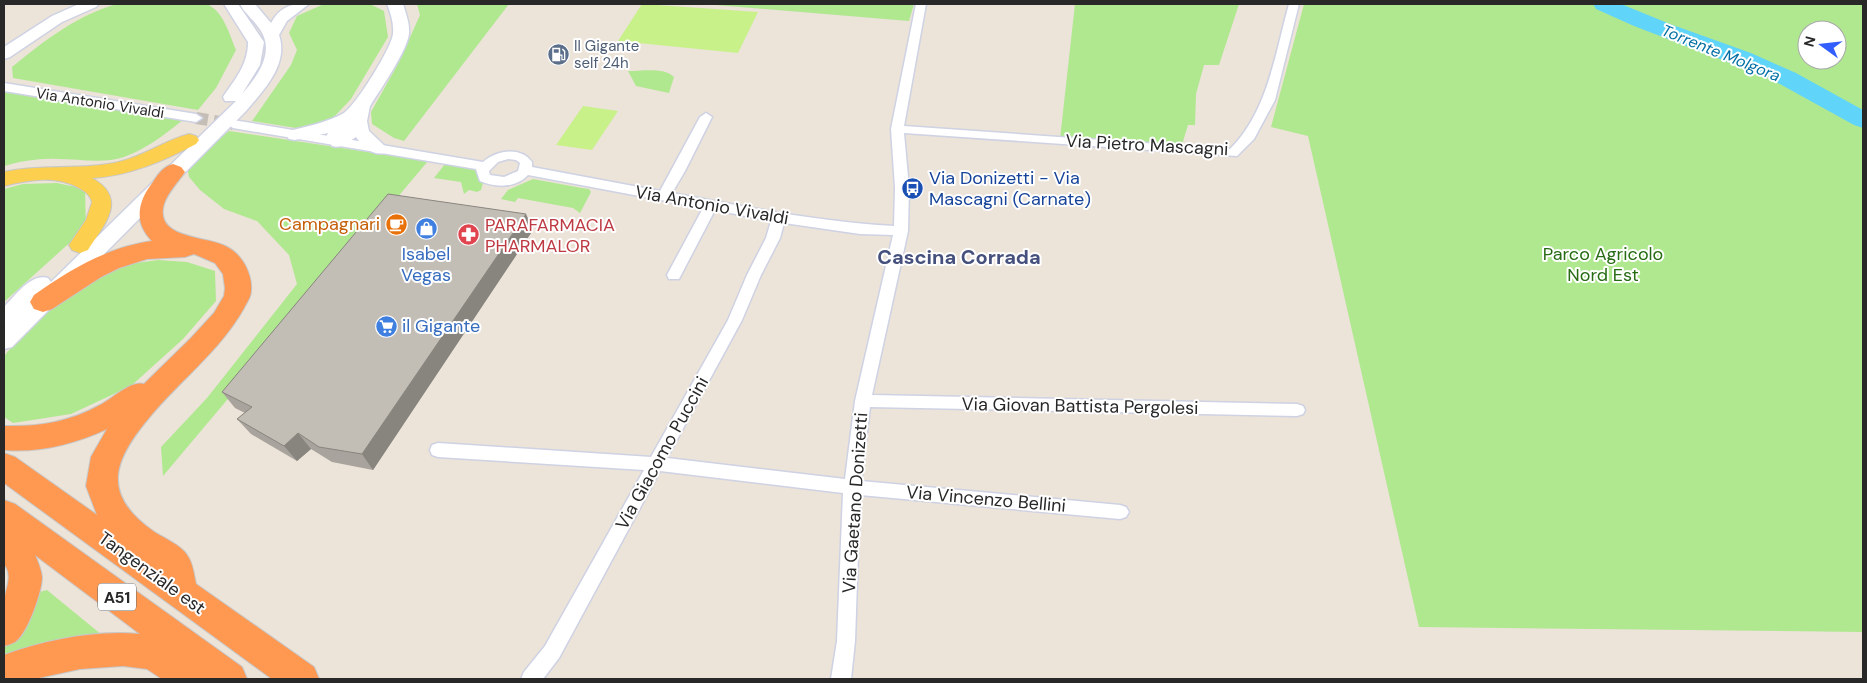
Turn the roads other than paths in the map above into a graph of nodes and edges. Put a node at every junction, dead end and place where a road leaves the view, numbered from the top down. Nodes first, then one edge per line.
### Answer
1 (91, 4) edge
2 (235, 4) edge
3 (301, 4) edge
4 (395, 4) edge
5 (921, 4) edge
6 (1294, 4) edge
7 (36, 34) junction
8 (266, 42) junction
9 (4, 54) edge
10 (4, 62) edge
11 (4, 87) edge
12 (196, 118) tunnel mouth
13 (706, 118) dead end
14 (352, 123) junction
15 (233, 124) tunnel mouth
16 (897, 129) junction
17 (295, 135) junction
18 (188, 140) junction
19 (338, 142) junction
20 (379, 149) junction
21 (484, 166) junction
22 (525, 170) junction
23 (173, 172) junction
24 (57, 173) junction
25 (4, 179) edge
26 (663, 197) junction
27 (711, 206) junction
28 (779, 218) junction
29 (901, 231) junction
30 (80, 245) junction
31 (212, 250) junction
32 (674, 275) dead end
33 (43, 302) junction
34 (4, 319) edge
35 (4, 341) edge
36 (175, 370) junction
37 (863, 401) junction
38 (1297, 410) dead end
39 (4, 438) edge
40 (438, 450) dead end
41 (656, 464) junction
42 (4, 466) edge
43 (852, 487) junction
44 (1120, 512) dead end
45 (4, 514) edge
46 (4, 546) edge
47 (181, 594) junction
48 (4, 630) edge
49 (4, 672) edge
50 (192, 679) edge
51 (229, 679) edge
52 (301, 679) edge
53 (531, 679) edge
54 (841, 679) edge

1 - 7 main road
2 - 8 main road
3 - 8 main road
4 - 14 main road
5 - 16 street, Via Gaetano Donizetti
6 - 16 street, Via Pietro Mascagni
7 - 9 main road
7 - 10 main road
8 - 18 main road
8 - 23 main road
11 - 12 street, Via Antonio Vivaldi
13 - 26 street
14 - 17 main road
14 - 19 main road
14 - 20 main road
15 - 17 street
16 - 29 street, Via Gaetano Donizetti
17 - 19 street
18 - 24 main road
18 - 30 main road
19 - 20 street
20 - 21 street
21 - 22 street
21 - 22 street
22 - 26 street, Via Antonio Vivaldi
23 - 31 highway
23 - 33 main road
24 - 25 main road
24 - 30 main road
26 - 27 street, Via Antonio Vivaldi
27 - 28 street, Via Antonio Vivaldi
27 - 32 street
28 - 29 street, Via Antonio Vivaldi
28 - 41 street, Via Giacomo Puccini
29 - 37 street, Via Gaetano Donizetti
30 - 34 main road
31 - 33 highway
31 - 36 highway
33 - 35 main road
36 - 39 highway
36 - 47 highway
37 - 38 street, Via Giovan Battista Pergolesi
37 - 43 street, Via Gaetano Donizetti
40 - 41 street, Via Vincenzo Bellini
41 - 43 street, Via Vincenzo Bellini
41 - 53 street, Via Giacomo Puccini
42 - 47 highway, Tangenziale est / A51
43 - 44 street, Via Vincenzo Bellini
43 - 54 street, Via Gaetano Donizetti
45 - 51 highway, A51
46 - 48 highway
47 - 52 highway, Tangenziale est / A51
49 - 50 highway

